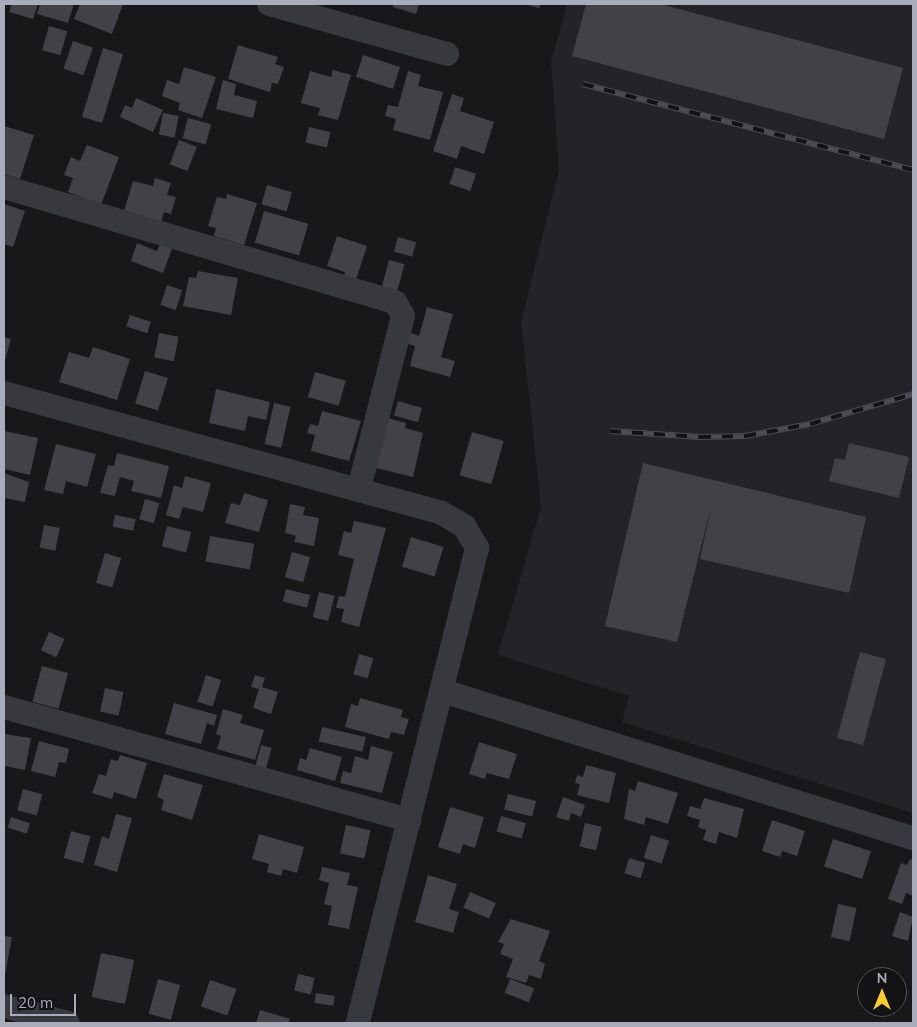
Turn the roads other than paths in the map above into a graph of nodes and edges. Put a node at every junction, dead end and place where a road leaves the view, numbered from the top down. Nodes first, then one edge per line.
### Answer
1 (269, 4) edge
2 (447, 54) dead end
3 (4, 187) edge
4 (4, 394) edge
5 (359, 489) junction
6 (443, 691) junction
7 (4, 707) edge
8 (410, 820) junction
9 (913, 838) edge
10 (4, 1006) edge
11 (38, 1019) edge
12 (68, 1023) edge
13 (358, 1023) edge

1 - 2 street
3 - 5 street
4 - 5 street
5 - 6 street
6 - 8 street
6 - 9 street
7 - 8 street
8 - 13 street
10 - 11 street
11 - 12 street

